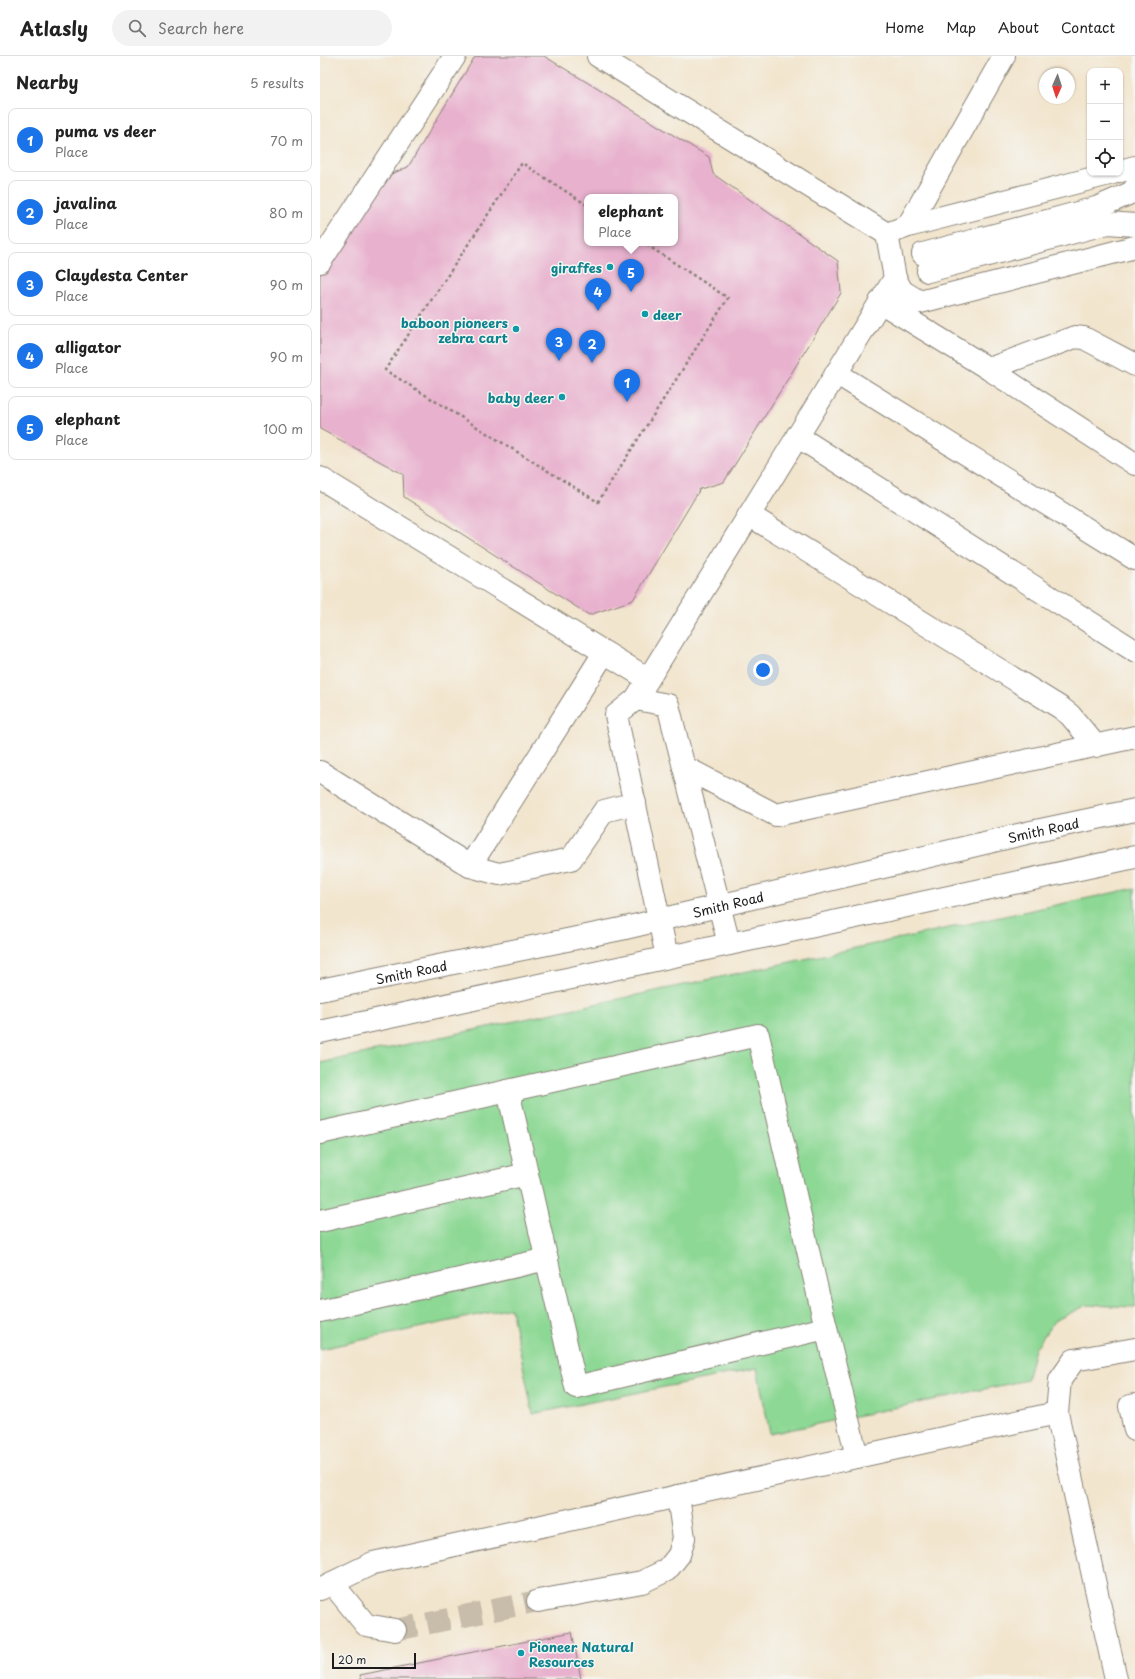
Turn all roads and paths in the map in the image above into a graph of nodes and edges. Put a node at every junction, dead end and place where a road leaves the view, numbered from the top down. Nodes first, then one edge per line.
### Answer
1 (455, 56) edge
2 (598, 56) edge
3 (1004, 56) edge
4 (1135, 167) edge
5 (1123, 170) edge
6 (1101, 176) edge
7 (1134, 193) edge
8 (584, 204) edge
9 (1135, 225) edge
10 (908, 226) junction
11 (887, 234) junction
12 (649, 246) edge
13 (1135, 247) edge
14 (320, 262) edge
15 (894, 278) junction
16 (880, 302) junction
17 (1135, 365) edge
18 (989, 369) junction
19 (836, 373) junction
20 (797, 436) junction
21 (1135, 464) edge
22 (320, 478) edge
23 (749, 515) junction
24 (1135, 558) edge
25 (1135, 651) edge
26 (604, 653) junction
27 (648, 679) junction
28 (636, 699) junction
29 (1135, 737) edge
30 (1096, 746) junction
31 (684, 767) junction
32 (320, 772) edge
33 (635, 803) junction
34 (1135, 810) edge
35 (1135, 857) edge
36 (470, 866) junction
37 (719, 905) junction
38 (659, 919) junction
39 (729, 944) junction
40 (667, 957) junction
41 (320, 990) edge
42 (320, 1032) edge
43 (508, 1091) junction
44 (320, 1133) edge
45 (527, 1174) junction
46 (320, 1221) edge
47 (547, 1259) junction
48 (320, 1311) edge
49 (826, 1328) junction
50 (1135, 1349) edge
51 (1135, 1405) edge
52 (1057, 1413) junction
53 (1135, 1430) edge
54 (857, 1457) junction
55 (678, 1496) junction
56 (326, 1586) edge
57 (538, 1601) tunnel mouth
58 (395, 1630) tunnel mouth
59 (1116, 1679) edge

1 - 14 street
2 - 11 street
3 - 10 street
4 - 5 street
6 - 10 street
7 - 9 street
8 - 12 path
10 - 11 street
11 - 15 street
13 - 15 street
15 - 16 street
16 - 18 street
16 - 19 street
17 - 18 street
18 - 21 street
19 - 20 street
19 - 24 street
20 - 23 street
20 - 25 street
22 - 26 street
23 - 27 street
23 - 30 street
26 - 27 street
26 - 36 street
27 - 28 street
28 - 31 street
28 - 33 street
29 - 30 street
30 - 31 street
31 - 37 street
32 - 36 street
33 - 36 street
33 - 38 street
34 - 37 street, Smith Road
35 - 39 street
37 - 38 street, Smith Road
37 - 39 street
38 - 40 street
38 - 41 street, Smith Road
39 - 40 street
40 - 42 street
43 - 44 street
43 - 45 street
43 - 49 street
45 - 46 street
45 - 47 street
47 - 48 street
47 - 49 street
49 - 54 street
50 - 52 street
51 - 53 street
52 - 54 street
52 - 59 street
54 - 55 street
55 - 56 street
55 - 57 street
56 - 58 street

